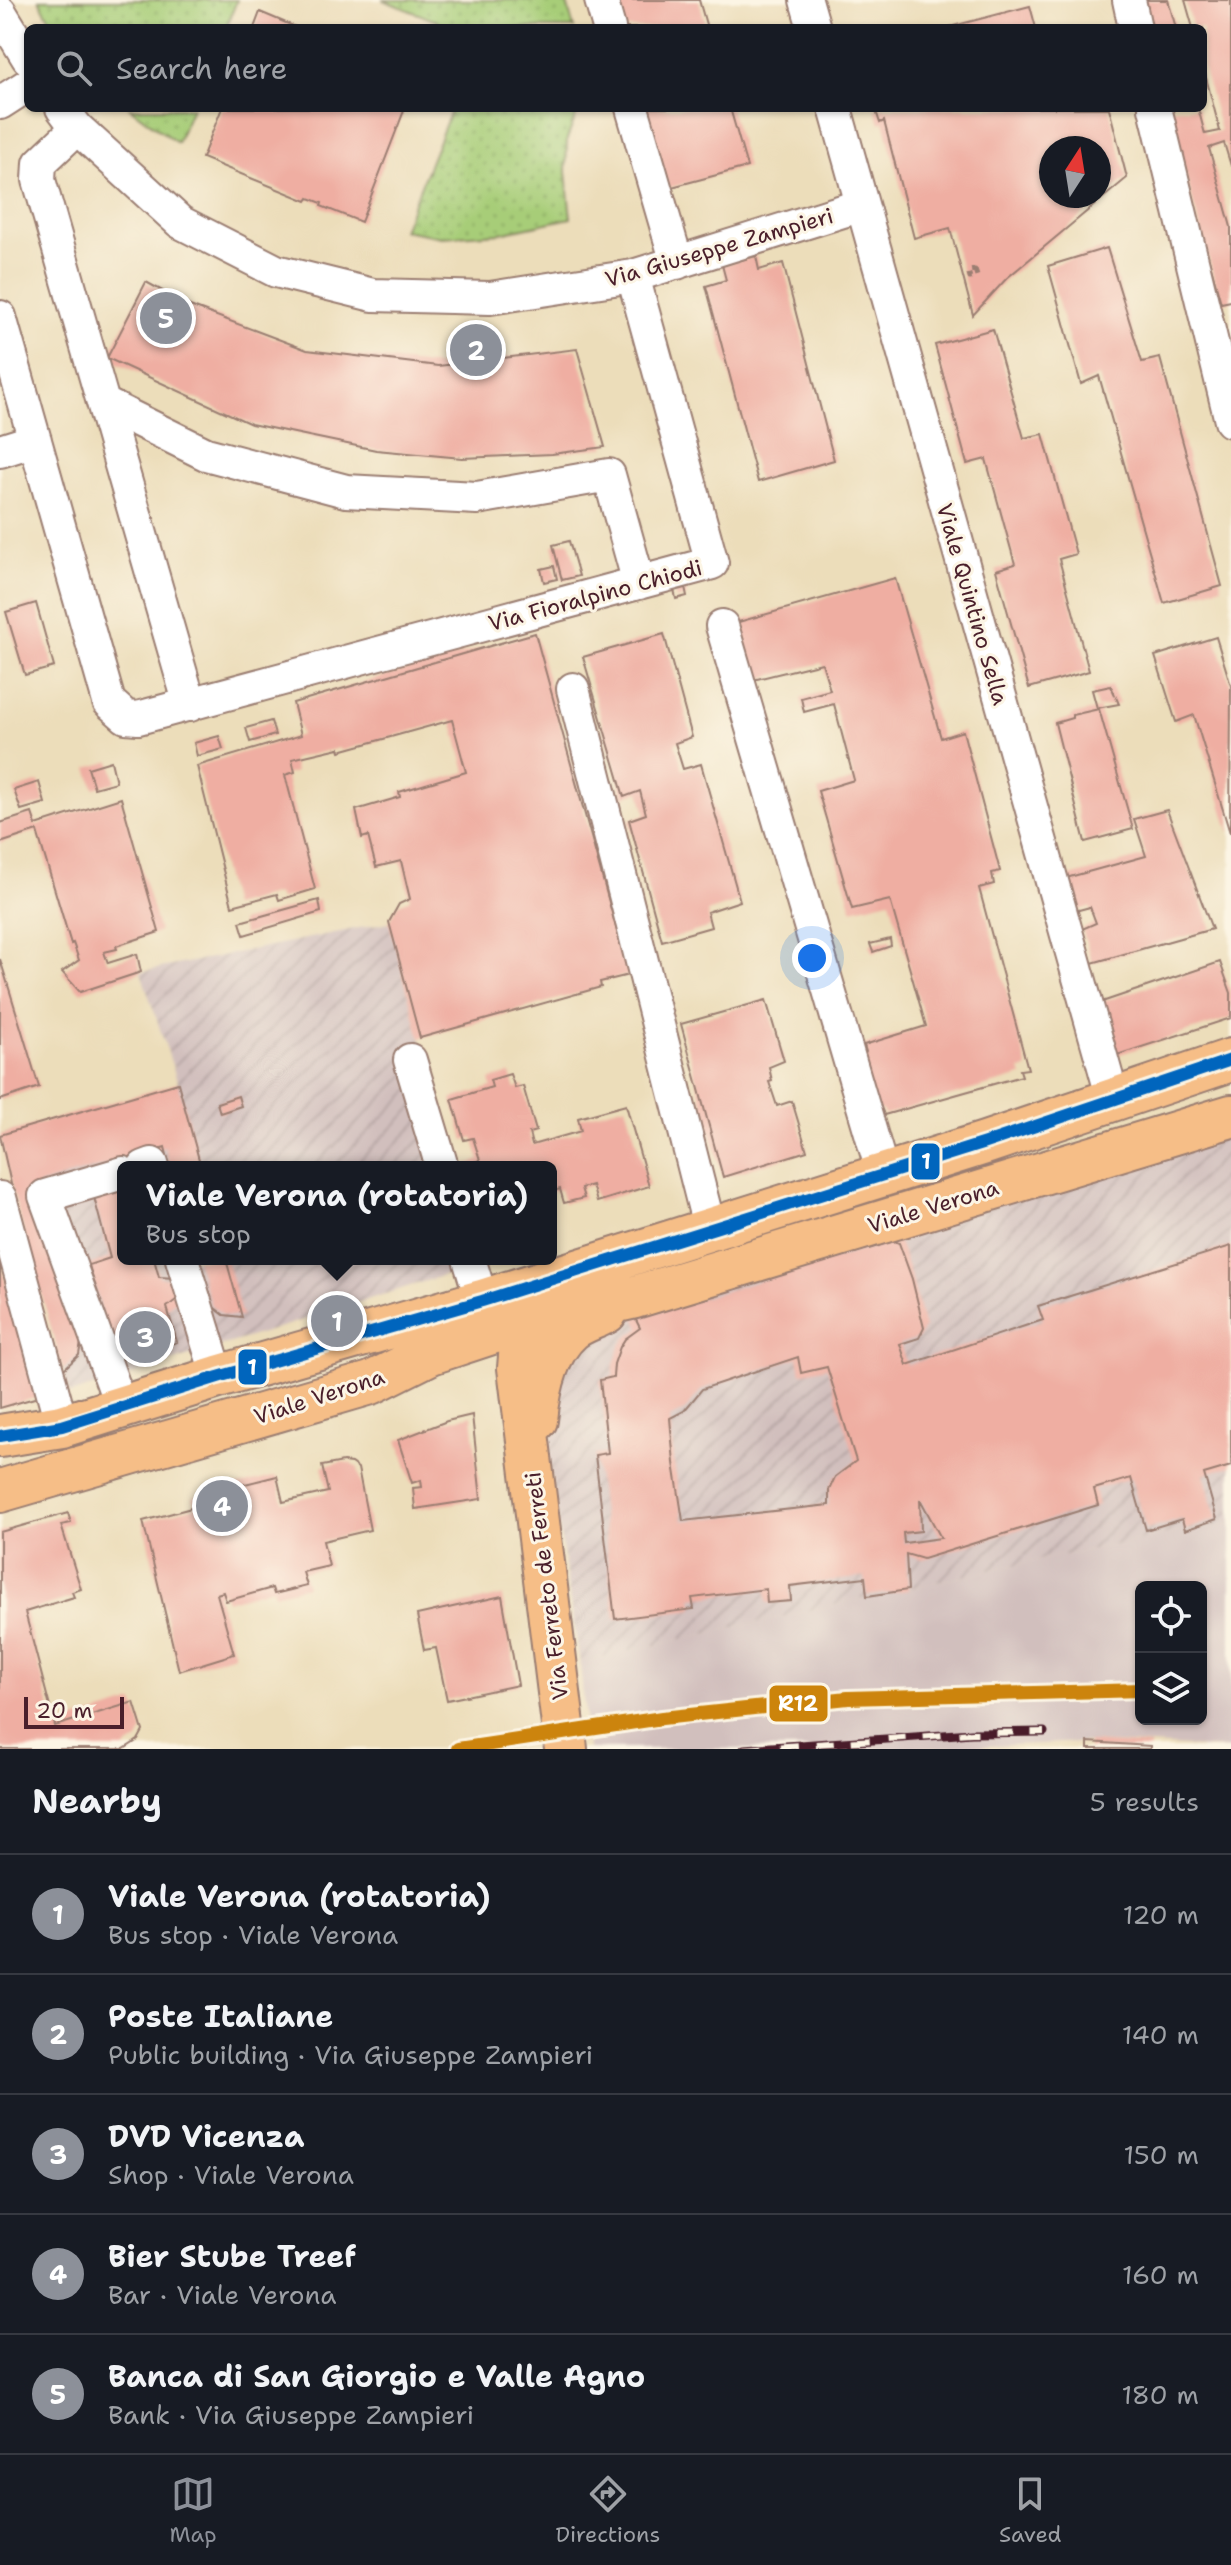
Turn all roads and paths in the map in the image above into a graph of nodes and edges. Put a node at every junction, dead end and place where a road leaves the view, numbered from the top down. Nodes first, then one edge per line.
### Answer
1 (601, 0) edge
2 (806, 0) edge
3 (1129, 0) edge
4 (0, 12) edge
5 (608, 24) edge
6 (813, 24) edge
7 (1134, 24) edge
8 (24, 51) edge
9 (24, 88) edge
10 (0, 103) edge
11 (633, 112) edge
12 (836, 112) edge
13 (1156, 112) edge
14 (70, 118) edge
15 (862, 205) junction
16 (677, 263) junction
17 (633, 276) junction
18 (0, 317) edge
19 (105, 404) junction
20 (1231, 421) edge
21 (35, 440) junction
22 (0, 451) edge
23 (639, 583) junction
24 (722, 626) dead end
25 (573, 689) dead end
26 (190, 705) junction
27 (410, 1060) dead end
28 (1231, 1060) edge
29 (1113, 1099) junction
30 (1231, 1116) edge
31 (440, 1161) edge
32 (883, 1174) junction
33 (117, 1175) edge
34 (0, 1198) edge
35 (710, 1230) junction
36 (623, 1257) junction
37 (184, 1265) edge
38 (471, 1265) edge
39 (635, 1297) junction
40 (482, 1301) junction
41 (522, 1323) junction
42 (218, 1377) junction
43 (371, 1383) junction
44 (121, 1406) junction
45 (62, 1426) junction
46 (0, 1436) edge
47 (528, 1442) junction
48 (0, 1491) edge
49 (566, 1749) edge

1 - 5 street
2 - 6 street
3 - 7 street
4 - 8 street
9 - 10 street
11 - 16 street
12 - 15 street, Viale Quintino Sella
13 - 20 street
14 - 17 street, Via Giuseppe Zampieri
14 - 19 street
15 - 16 street, Via Giuseppe Zampieri
15 - 29 street, Viale Quintino Sella
16 - 17 street, Via Giuseppe Zampieri
17 - 23 street, Via Fioralpino Chiodi
18 - 21 street, Via Fioralpino Chiodi
19 - 23 street
19 - 26 street
21 - 22 street
21 - 26 street, Via Fioralpino Chiodi
23 - 26 street, Via Fioralpino Chiodi
24 - 32 street
25 - 35 street
27 - 31 street
28 - 29 main road, Viale Verona
29 - 32 main road, Viale Verona
30 - 39 main road, Viale Verona
32 - 35 main road, Viale Verona
33 - 44 street
34 - 45 street
35 - 36 main road, Viale Verona
36 - 40 main road, Viale Verona
36 - 41 main road, Via Ferreto de Ferreti
37 - 42 street
38 - 40 street
39 - 41 main road, Viale Verona
39 - 47 main road, Viale Verona
40 - 42 main road, Viale Verona
41 - 43 main road, Viale Verona
41 - 47 main road, Via Ferreto de Ferreti
42 - 44 main road, Viale Verona
43 - 47 main road, Via Ferreto de Ferreti
43 - 48 main road, Viale Verona
44 - 45 main road, Viale Verona
45 - 46 main road, Viale Verona
47 - 49 main road, Via Ferreto de Ferreti

